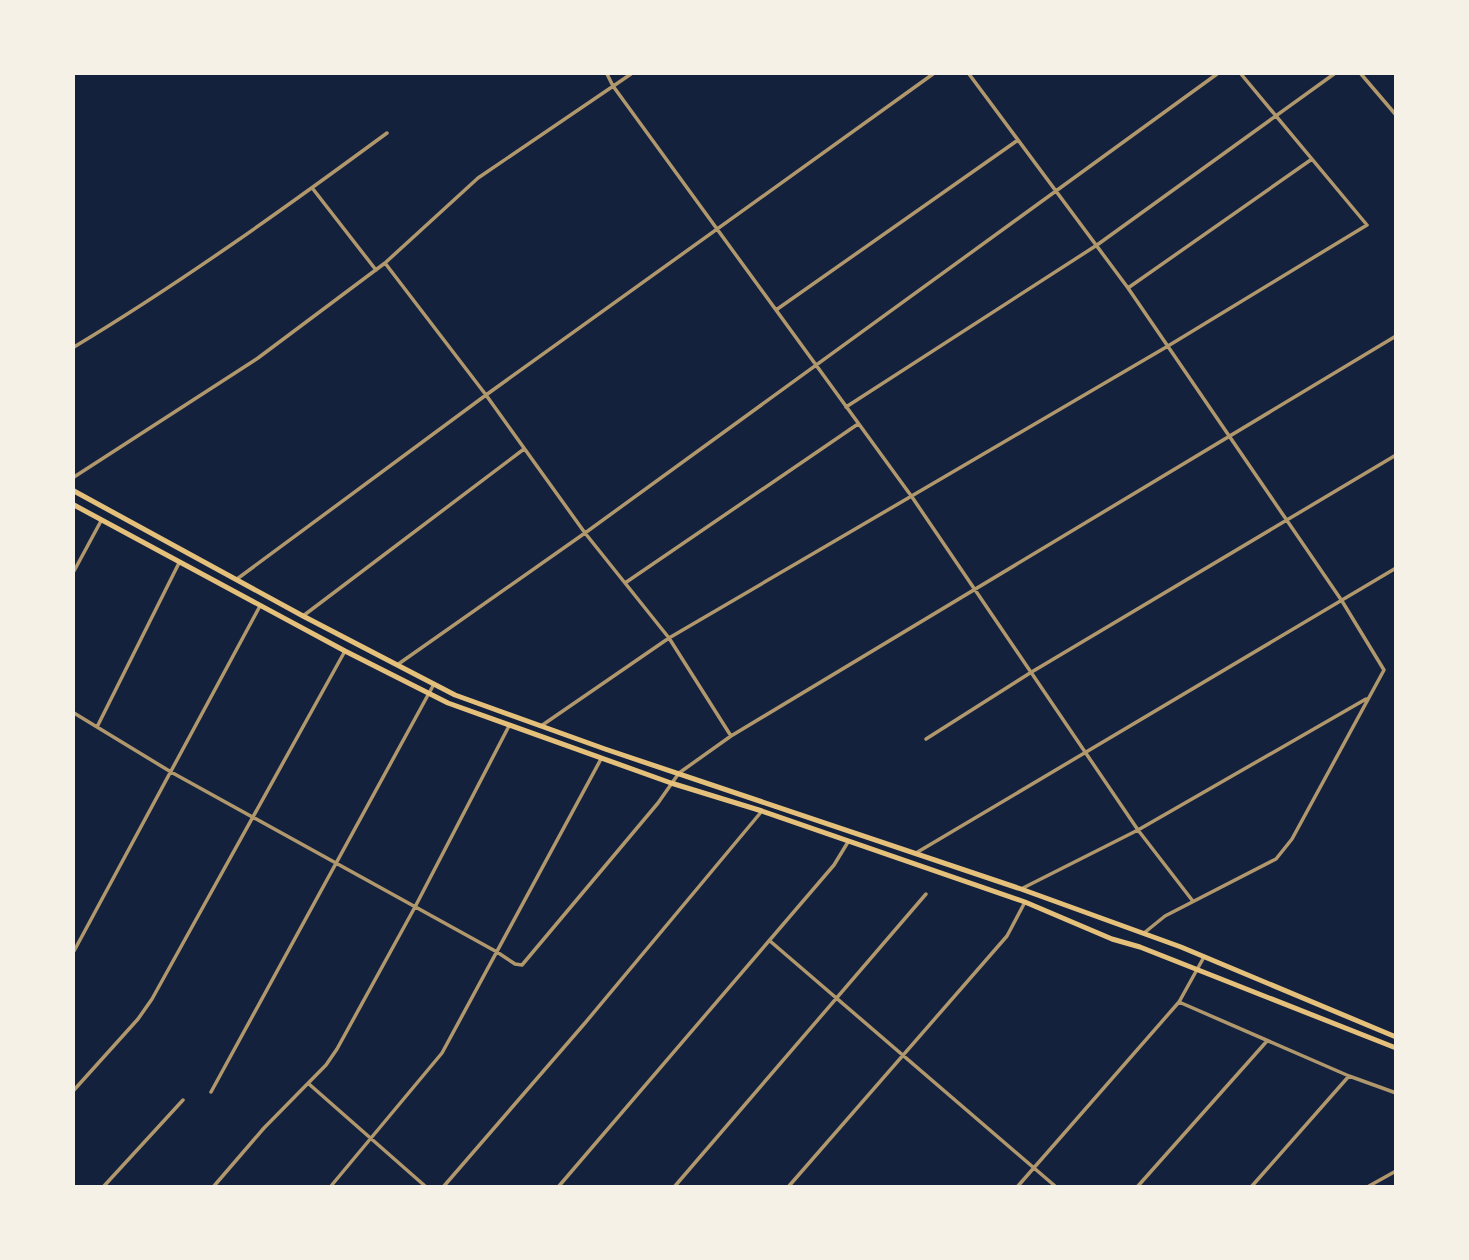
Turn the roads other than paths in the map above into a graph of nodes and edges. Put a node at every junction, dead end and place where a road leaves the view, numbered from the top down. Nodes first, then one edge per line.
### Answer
1 (607, 74) edge
2 (631, 74) edge
3 (933, 74) edge
4 (969, 74) edge
5 (1217, 74) edge
6 (1241, 74) edge
7 (1334, 74) edge
8 (1361, 74) edge
9 (613, 86) junction
10 (1395, 115) edge
11 (1276, 116) junction
12 (387, 133) dead end
13 (1018, 140) junction
14 (1312, 159) junction
15 (312, 188) junction
16 (1055, 191) junction
17 (717, 229) junction
18 (1097, 245) junction
19 (385, 263) junction
20 (376, 270) junction
21 (1128, 288) junction
22 (775, 310) junction
23 (1395, 336) edge
24 (1168, 346) junction
25 (74, 347) edge
26 (816, 366) junction
27 (486, 396) junction
28 (846, 407) junction
29 (859, 424) junction
30 (1230, 436) junction
31 (524, 449) junction
32 (1395, 455) edge
33 (74, 477) edge
34 (74, 491) edge
35 (912, 497) junction
36 (74, 505) edge
37 (101, 521) junction
38 (1286, 522) junction
39 (585, 533) junction
40 (179, 563) junction
41 (1395, 568) edge
42 (216, 569) junction
43 (74, 571) edge
44 (211, 579) junction
45 (235, 580) junction
46 (625, 583) junction
47 (974, 591) junction
48 (1342, 601) junction
49 (261, 604) junction
50 (303, 616) junction
51 (669, 638) junction
52 (345, 651) junction
53 (397, 665) junction
54 (1030, 673) junction
55 (433, 684) junction
56 (428, 694) junction
57 (1367, 698) junction
58 (74, 713) edge
59 (509, 726) junction
60 (541, 726) junction
61 (96, 727) junction
62 (731, 736) junction
63 (926, 739) dead end
64 (1085, 753) junction
65 (602, 757) junction
66 (171, 772) junction
67 (679, 773) junction
68 (671, 783) junction
69 (762, 811) junction
70 (254, 818) junction
71 (1138, 830) junction
72 (848, 842) junction
73 (915, 853) junction
74 (336, 863) junction
75 (1021, 889) junction
76 (926, 894) dead end
77 (1192, 901) junction
78 (1025, 902) junction
79 (415, 907) junction
80 (1143, 934) junction
81 (770, 941) junction
82 (74, 951) edge
83 (497, 951) junction
84 (1204, 957) junction
85 (1195, 970) junction
86 (837, 998) junction
87 (1179, 1002) junction
88 (1395, 1037) edge
89 (1267, 1041) junction
90 (1395, 1048) edge
91 (903, 1055) junction
92 (1349, 1076) junction
93 (309, 1084) junction
94 (74, 1090) edge
95 (211, 1092) dead end
96 (1395, 1093) edge
97 (183, 1100) dead end
98 (371, 1140) junction
99 (1034, 1168) junction
100 (1395, 1171) edge
101 (104, 1186) edge
102 (214, 1186) edge
103 (331, 1186) edge
104 (425, 1186) edge
105 (444, 1186) edge
106 (559, 1186) edge
107 (675, 1186) edge
108 (789, 1186) edge
109 (1018, 1186) edge
110 (1055, 1186) edge
111 (1138, 1186) edge
112 (1252, 1186) edge
113 (1369, 1186) edge

1 - 9 street
2 - 9 street
3 - 17 street
4 - 13 street
5 - 16 street
6 - 11 street
7 - 11 street
8 - 10 street
9 - 17 street
9 - 19 street
11 - 14 street
11 - 18 street
12 - 15 street
13 - 16 street
13 - 22 street
14 - 21 street
14 - 24 street
15 - 20 street
15 - 25 street
16 - 18 street
16 - 26 street
17 - 22 street
17 - 27 street
18 - 21 street
18 - 28 street
19 - 20 street
19 - 27 street
20 - 33 street
21 - 24 street
22 - 26 street
23 - 30 street
24 - 30 street
24 - 35 street
26 - 28 street
26 - 39 street
27 - 31 street
27 - 45 street
28 - 29 street
29 - 35 street
29 - 46 street
30 - 38 street
30 - 47 street
31 - 39 street
31 - 50 street
32 - 38 street
34 - 42 main road
35 - 47 street
35 - 51 street
36 - 37 main road
37 - 40 main road
37 - 43 street
38 - 48 street
38 - 54 street
39 - 46 street
39 - 53 street
40 - 44 main road
40 - 61 street
41 - 48 street
42 - 44 main road
42 - 45 main road
44 - 49 main road
45 - 50 main road
46 - 51 street
47 - 54 street
47 - 62 street
48 - 57 street
48 - 64 street
49 - 52 main road
49 - 66 street
50 - 53 main road
51 - 60 street
51 - 62 street
52 - 56 main road
52 - 70 street
53 - 55 main road
54 - 63 street
54 - 64 street
55 - 56 street
55 - 60 main road
56 - 59 main road
56 - 74 street
57 - 71 street
57 - 77 street
58 - 61 street
59 - 65 main road
59 - 79 street
60 - 67 main road
61 - 66 street
62 - 67 street
64 - 71 street
64 - 73 street
65 - 68 main road
65 - 83 street
66 - 70 street
66 - 82 street
67 - 68 street
67 - 73 main road
68 - 69 main road
68 - 83 street
69 - 72 main road
69 - 105 street
70 - 74 street
70 - 94 street
71 - 75 street
71 - 77 street
72 - 78 main road
72 - 81 street
73 - 75 main road
74 - 79 street
74 - 95 street
75 - 80 main road
76 - 86 street
77 - 80 street
78 - 85 main road
78 - 91 street
79 - 83 street
79 - 93 street
80 - 84 main road
81 - 86 street
81 - 106 street
83 - 98 street
84 - 85 street
84 - 88 main road
85 - 87 street
85 - 90 main road
86 - 91 street
86 - 107 street
87 - 89 street
87 - 99 street
89 - 92 street
89 - 111 street
91 - 99 street
91 - 108 street
92 - 96 street
92 - 112 street
93 - 98 street
93 - 102 street
97 - 101 street
98 - 103 street
98 - 104 street
99 - 109 street
99 - 110 street
100 - 113 street

